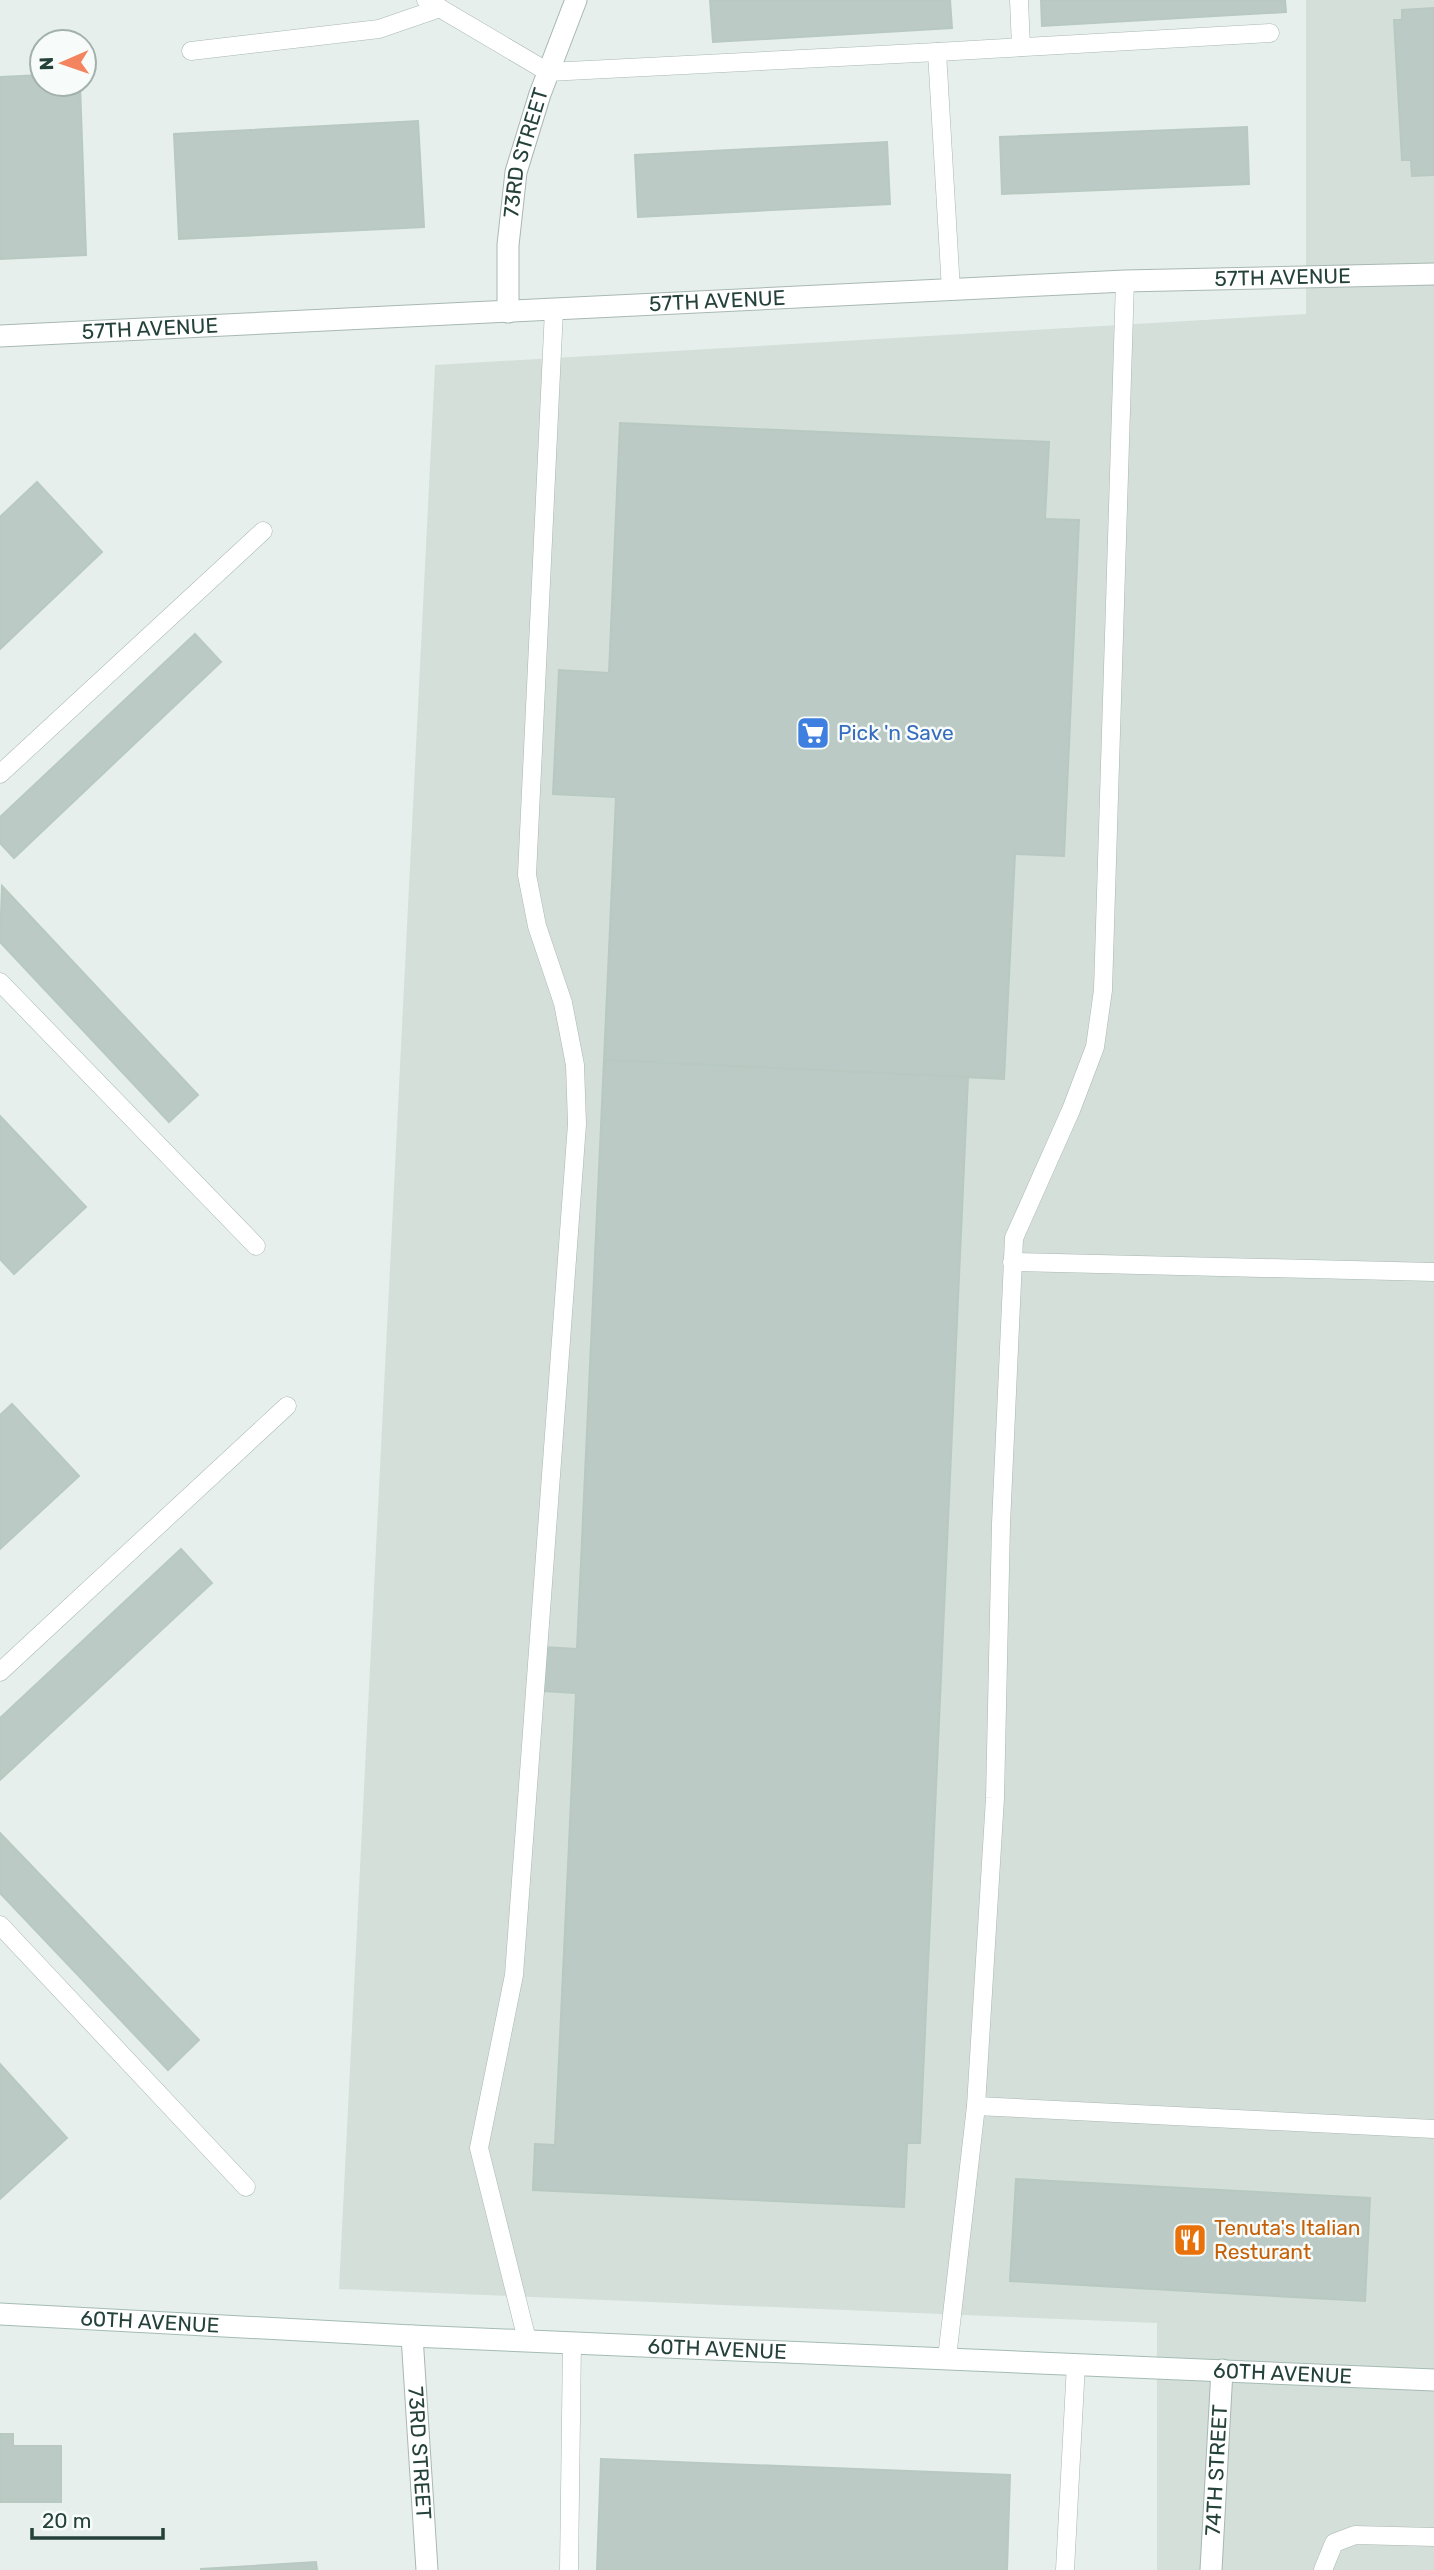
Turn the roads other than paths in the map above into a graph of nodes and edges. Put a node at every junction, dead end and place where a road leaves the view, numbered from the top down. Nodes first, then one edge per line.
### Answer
1 (576, 0) edge
2 (1019, 0) edge
3 (433, 4) edge
4 (1270, 33) dead end
5 (1021, 47) junction
6 (191, 51) dead end
7 (937, 52) junction
8 (548, 72) junction
9 (1434, 274) edge
10 (1125, 281) junction
11 (951, 290) junction
12 (554, 310) junction
13 (508, 313) junction
14 (0, 336) edge
15 (263, 530) dead end
16 (0, 774) edge
17 (0, 982) edge
18 (256, 1246) dead end
19 (1012, 1262) junction
20 (1434, 1272) edge
21 (287, 1406) dead end
22 (0, 1672) edge
23 (0, 1925) edge
24 (975, 2106) junction
25 (1434, 2129) edge
26 (246, 2187) dead end
27 (0, 2314) edge
28 (412, 2336) junction
29 (527, 2340) junction
30 (572, 2342) junction
31 (947, 2358) junction
32 (1076, 2364) junction
33 (1222, 2370) junction
34 (1434, 2379) edge
35 (1434, 2538) edge
36 (427, 2570) edge
37 (569, 2570) edge
38 (1065, 2570) edge
39 (1211, 2570) edge
40 (1323, 2570) edge

1 - 8 street, 73RD STREET
2 - 5 lane
3 - 6 lane
3 - 8 lane
4 - 5 lane
5 - 7 lane
7 - 8 lane
7 - 11 lane
8 - 13 street, 73RD STREET
9 - 10 street, 57TH AVENUE
10 - 11 street, 57TH AVENUE
10 - 19 lane
11 - 12 street, 57TH AVENUE
12 - 13 street, 57TH AVENUE
12 - 29 lane
13 - 14 street, 57TH AVENUE
15 - 16 lane
17 - 18 lane
19 - 20 lane
19 - 24 lane
21 - 22 lane
23 - 26 lane
24 - 25 lane
24 - 31 lane
27 - 28 street, 60TH AVENUE
28 - 29 street, 60TH AVENUE
28 - 36 street, 73RD STREET
29 - 30 street, 60TH AVENUE
30 - 31 street, 60TH AVENUE
30 - 37 lane
31 - 32 street, 60TH AVENUE
32 - 33 street, 60TH AVENUE
32 - 38 lane
33 - 34 street, 60TH AVENUE
33 - 39 street, 74TH STREET
35 - 40 lane

